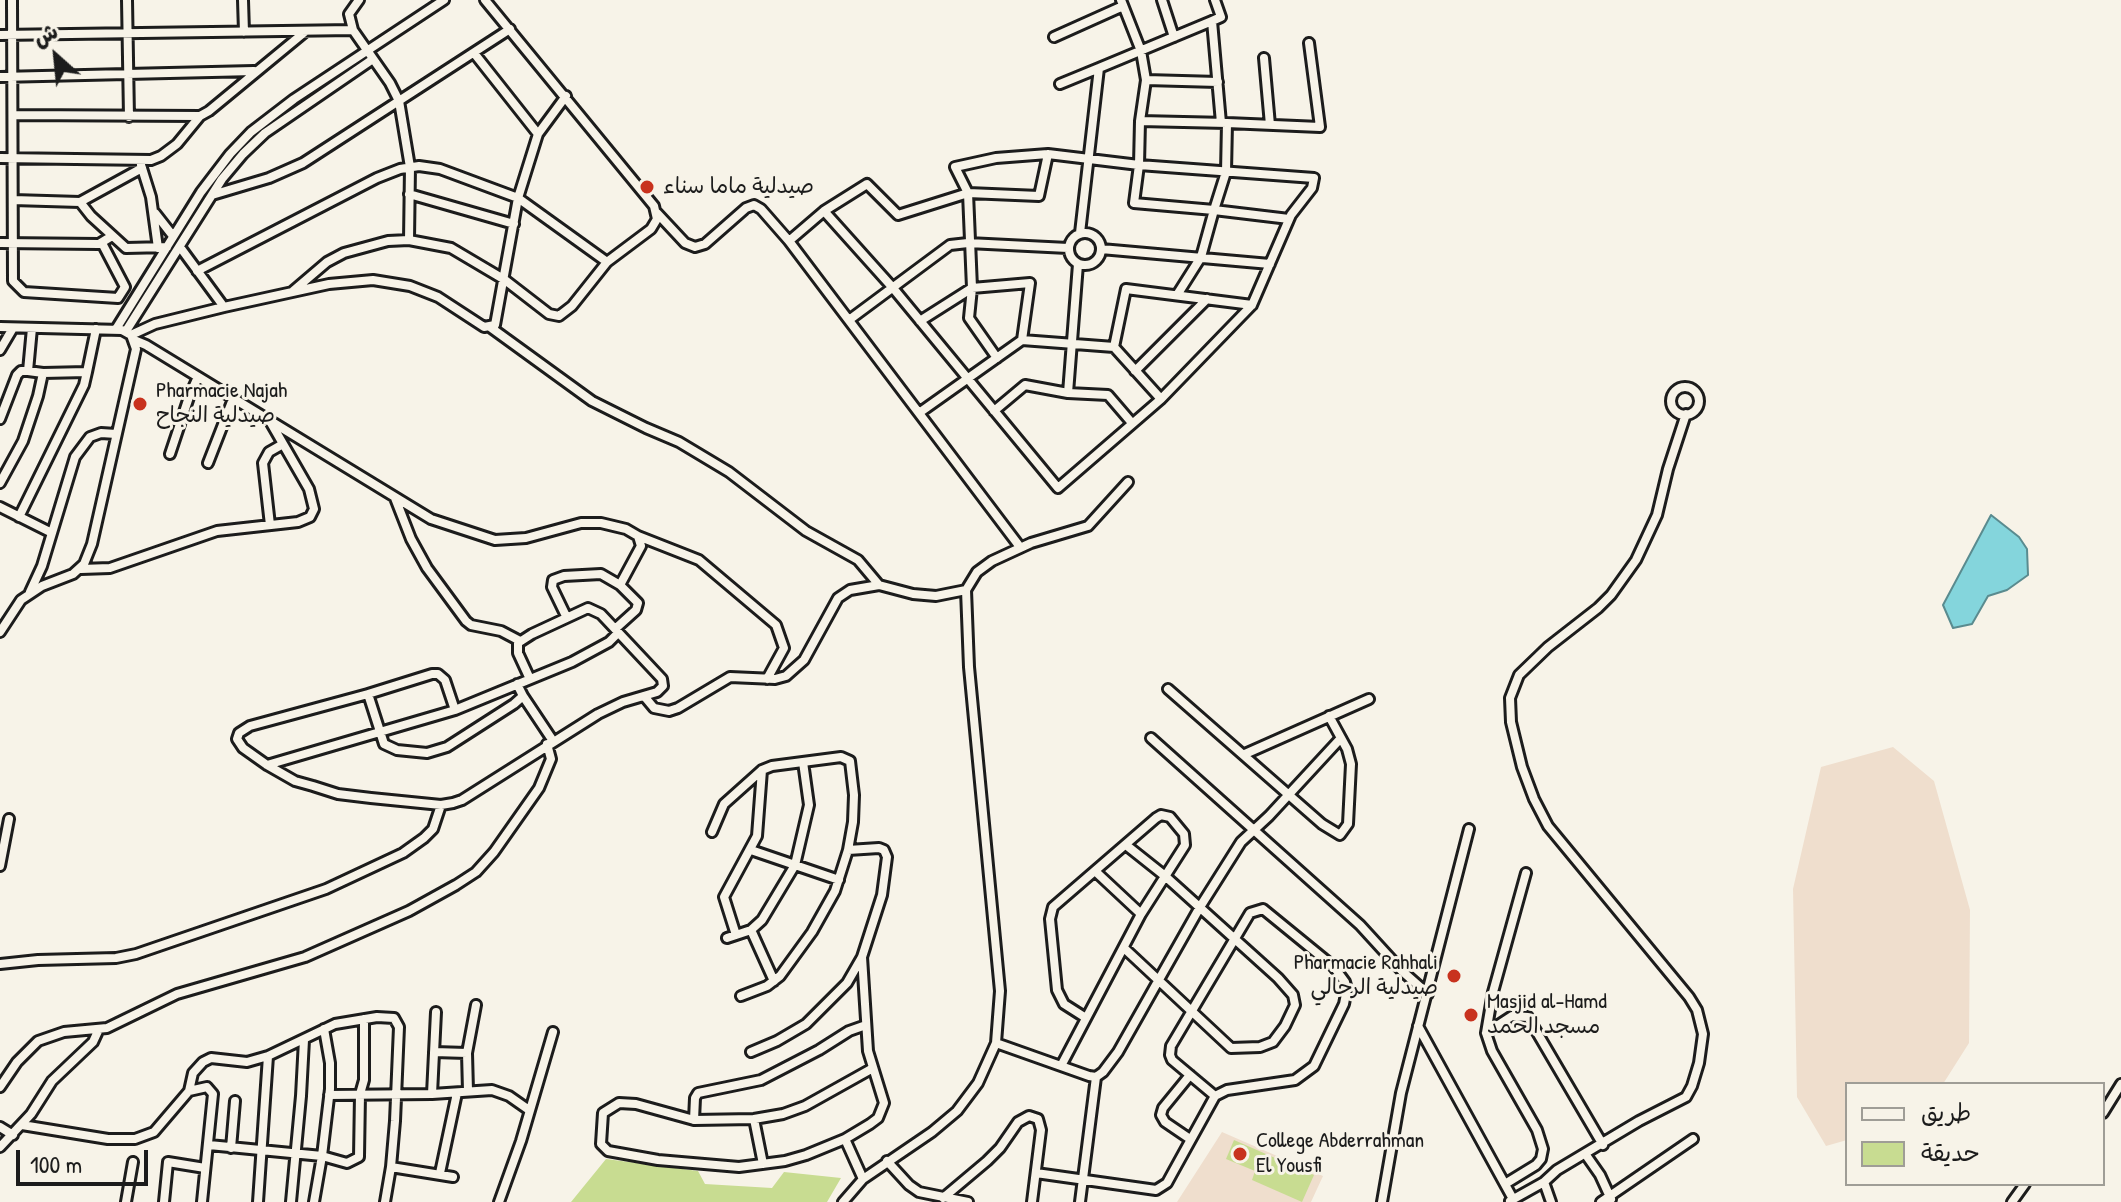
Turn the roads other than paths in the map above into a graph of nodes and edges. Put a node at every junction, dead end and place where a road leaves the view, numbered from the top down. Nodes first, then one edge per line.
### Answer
1 (12, 0) edge
2 (127, 0) edge
3 (243, 0) edge
4 (444, 0) edge
5 (485, 0) edge
6 (1162, 0) edge
7 (1215, 0) edge
8 (355, 2) edge
9 (1122, 3) edge
10 (1212, 21) junction
11 (510, 29) junction
12 (353, 30) junction
13 (307, 31) junction
14 (244, 32) junction
15 (128, 34) junction
16 (0, 35) edge
17 (13, 35) junction
18 (1054, 37) dead end
19 (1174, 37) junction
20 (1309, 43) dead end
21 (1141, 51) junction
22 (474, 53) junction
23 (370, 55) junction
24 (1264, 58) dead end
25 (1099, 68) junction
26 (254, 71) junction
27 (128, 73) junction
28 (0, 77) edge
29 (13, 77) junction
30 (1146, 80) junction
31 (1218, 82) junction
32 (1060, 84) dead end
33 (566, 96) junction
34 (399, 101) junction
35 (13, 115) junction
36 (200, 116) junction
37 (129, 117) junction
38 (1140, 121) junction
39 (1224, 123) junction
40 (1270, 125) junction
41 (538, 134) junction
42 (1048, 154) junction
43 (14, 157) junction
44 (0, 158) edge
45 (1090, 159) junction
46 (140, 164) junction
47 (1139, 165) junction
48 (410, 167) junction
49 (1226, 172) junction
50 (968, 193) junction
51 (409, 194) junction
52 (212, 195) junction
53 (518, 198) junction
54 (13, 200) junction
55 (80, 202) junction
56 (1214, 210) junction
57 (824, 211) junction
58 (154, 212) junction
59 (657, 212) junction
60 (1289, 219) junction
61 (514, 224) junction
62 (1080, 233) junction
63 (112, 236) junction
64 (173, 236) junction
65 (409, 240) junction
66 (789, 241) junction
67 (0, 243) edge
68 (13, 243) junction
69 (102, 243) junction
70 (968, 243) junction
71 (162, 247) junction
72 (180, 247) junction
73 (1068, 248) junction
74 (1101, 249) junction
75 (1201, 257) junction
76 (607, 262) junction
77 (1078, 264) junction
78 (1270, 264) junction
79 (197, 271) junction
80 (505, 280) junction
81 (893, 288) junction
82 (972, 288) junction
83 (293, 292) junction
84 (1177, 295) junction
85 (1207, 299) junction
86 (1252, 305) junction
87 (224, 307) junction
88 (849, 320) junction
89 (920, 321) junction
90 (0, 327) edge
91 (490, 327) junction
92 (13, 328) junction
93 (32, 328) junction
94 (96, 329) junction
95 (116, 329) junction
96 (130, 336) junction
97 (1022, 340) junction
98 (1073, 344) junction
99 (1114, 347) junction
100 (0, 350) edge
101 (997, 358) junction
102 (28, 371) junction
103 (1135, 371) junction
104 (87, 372) junction
105 (43, 373) junction
106 (198, 377) junction
107 (967, 379) junction
108 (1068, 393) junction
109 (233, 399) junction
110 (1161, 399) junction
111 (994, 411) junction
112 (919, 413) junction
113 (1686, 414) dead end
114 (0, 419) edge
115 (268, 419) junction
116 (1132, 423) junction
117 (116, 434) junction
118 (283, 444) junction
119 (170, 454) dead end
120 (208, 463) dead end
121 (3, 468) edge
122 (1128, 482) dead end
123 (0, 483) edge
124 (395, 498) junction
125 (0, 507) edge
126 (19, 517) junction
127 (270, 525) junction
128 (52, 533) junction
129 (638, 536) junction
130 (1020, 547) junction
131 (81, 569) junction
132 (620, 585) junction
133 (879, 585) junction
134 (966, 590) junction
135 (30, 593) junction
136 (566, 616) junction
137 (616, 631) junction
138 (0, 632) edge
139 (520, 641) junction
140 (530, 679) junction
141 (767, 679) junction
142 (517, 684) junction
143 (1168, 689) dead end
144 (368, 694) junction
145 (523, 696) junction
146 (644, 696) junction
147 (1369, 699) dead end
148 (455, 710) junction
149 (1329, 716) junction
150 (379, 734) junction
151 (1151, 738) dead end
152 (1341, 738) junction
153 (550, 743) junction
154 (1245, 754) junction
155 (803, 762) junction
156 (267, 765) junction
157 (762, 770) junction
158 (1289, 793) junction
159 (441, 805) junction
160 (9, 819) dead end
161 (1469, 829) dead end
162 (1254, 831) junction
163 (712, 832) dead end
164 (1126, 845) junction
165 (751, 850) junction
166 (848, 850) junction
167 (795, 865) junction
168 (0, 866) edge
169 (1095, 871) junction
170 (1526, 873) dead end
171 (1165, 876) junction
172 (839, 880) junction
173 (1200, 907) junction
174 (1141, 914) junction
175 (751, 930) junction
176 (1235, 939) junction
177 (1124, 948) junction
178 (862, 957) junction
179 (0, 964) edge
180 (1159, 979) junction
181 (774, 981) junction
182 (1428, 994) junction
183 (741, 996) dead end
184 (476, 1005) dead end
185 (1193, 1011) junction
186 (436, 1012) dead end
187 (1086, 1018) junction
188 (364, 1019) junction
189 (866, 1025) junction
190 (1418, 1026) junction
191 (99, 1029) junction
192 (324, 1029) junction
193 (553, 1032) dead end
194 (1486, 1033) junction
195 (304, 1040) junction
196 (996, 1043) junction
197 (434, 1052) junction
198 (751, 1052) dead end
199 (467, 1053) junction
200 (268, 1056) junction
201 (1061, 1066) junction
202 (873, 1068) junction
203 (1190, 1075) junction
204 (1096, 1077) junction
205 (2121, 1084) edge
206 (0, 1087) edge
207 (189, 1091) junction
208 (468, 1091) junction
209 (457, 1093) junction
210 (360, 1094) junction
211 (395, 1094) junction
212 (432, 1094) junction
213 (329, 1095) junction
214 (1215, 1096) junction
215 (235, 1101) dead end
216 (529, 1110) junction
217 (2105, 1110) edge
218 (754, 1119) junction
219 (694, 1120) junction
220 (22, 1125) junction
221 (0, 1127) edge
222 (13, 1135) junction
223 (845, 1139) junction
224 (1190, 1139) junction
225 (1693, 1139) dead end
226 (209, 1145) junction
227 (1603, 1145) junction
228 (0, 1147) edge
229 (231, 1148) junction
230 (262, 1152) junction
231 (295, 1155) junction
232 (1586, 1155) junction
233 (322, 1156) junction
234 (887, 1161) junction
235 (133, 1162) dead end
236 (763, 1164) junction
237 (391, 1167) junction
238 (205, 1168) junction
239 (440, 1173) junction
240 (1036, 1173) junction
241 (453, 1177) dead end
242 (863, 1179) junction
243 (1084, 1179) junction
244 (1544, 1182) junction
245 (1505, 1184) junction
246 (943, 1198) junction
247 (1611, 1199) edge
248 (1511, 1201) edge
249 (126, 1202) edge
250 (164, 1202) edge
251 (202, 1202) edge
252 (258, 1202) edge
253 (291, 1202) edge
254 (314, 1202) edge
255 (385, 1202) edge
256 (499, 1202) edge
257 (843, 1202) edge
258 (968, 1202) edge
259 (1032, 1202) edge
260 (1080, 1202) edge
261 (1382, 1202) edge
262 (1551, 1202) edge
263 (1601, 1202) edge

1 - 17 street
2 - 15 street
3 - 14 street
4 - 23 street
5 - 11 street
6 - 19 street
7 - 10 street
8 - 12 street
9 - 18 street
9 - 21 street
10 - 19 street
10 - 31 street
11 - 22 street
11 - 33 street
12 - 13 street
12 - 23 street
13 - 14 street
13 - 26 street
14 - 15 street
15 - 17 street
15 - 27 street
16 - 17 street
17 - 29 street
19 - 21 street
20 - 40 street
21 - 25 street
21 - 30 street
22 - 34 street
22 - 41 street
23 - 34 street
23 - 52 street
23 - 64 street
24 - 40 street
25 - 32 street
25 - 45 street
26 - 27 street
26 - 36 street
27 - 29 street
27 - 37 street
28 - 29 street
29 - 35 street
30 - 31 street
30 - 38 street
31 - 39 street
33 - 41 street
33 - 59 street
34 - 48 street
34 - 52 street
35 - 37 street
35 - 43 street
36 - 37 street
36 - 46 street
38 - 39 street
38 - 47 street
39 - 40 street
39 - 49 street
41 - 53 street
42 - 45 street
42 - 50 street
42 - 50 street
43 - 44 street
43 - 46 street
43 - 54 street
45 - 47 street
45 - 62 street
46 - 55 street
46 - 58 street
47 - 49 street
47 - 56 street
48 - 51 street
48 - 53 street
48 - 79 street
49 - 56 street
49 - 60 street
50 - 57 street
50 - 70 street
51 - 61 street
51 - 65 street
52 - 72 street
53 - 61 street
53 - 76 street
54 - 55 street
54 - 68 street
55 - 63 street
56 - 60 street
56 - 75 street
57 - 66 street
57 - 81 street
58 - 64 street
58 - 71 street
59 - 66 street
59 - 76 street
60 - 78 street
61 - 80 street
62 - 73 street
62 - 74 street
63 - 69 street
63 - 71 street
64 - 71 street
65 - 80 street
65 - 83 street
66 - 88 street
67 - 68 street
68 - 69 street
68 - 69 street
70 - 73 street
70 - 81 street
70 - 82 street
71 - 95 street
72 - 79 street
72 - 96 street
73 - 77 street
74 - 75 street
74 - 77 street
75 - 78 street
75 - 84 street
76 - 80 street
77 - 98 street
78 - 86 street
79 - 87 street
80 - 91 street
81 - 88 street
81 - 89 street
82 - 89 street
82 - 97 street
82 - 101 street
83 - 87 street
83 - 91 street
84 - 85 street
84 - 99 street
85 - 86 street
85 - 103 street
86 - 110 street
87 - 96 street
88 - 112 street
89 - 107 street
90 - 92 street
91 - 133 street
92 - 93 street
92 - 100 street
93 - 94 street
93 - 102 street
94 - 95 street
94 - 104 street
95 - 96 street
96 - 106 street
96 - 117 street
97 - 98 street
97 - 101 street
98 - 99 street
98 - 108 street
99 - 103 street
101 - 107 street
102 - 105 street
102 - 114 street
103 - 110 street
104 - 105 street
104 - 126 street
105 - 121 street
106 - 109 street
106 - 119 street
107 - 111 street
107 - 112 street
108 - 111 street
108 - 116 street
109 - 115 street
109 - 120 street
110 - 116 street
111 - 116 street
112 - 130 street
113 - 227 street
115 - 118 street
115 - 124 street
117 - 128 street
117 - 131 street
118 - 127 street
118 - 127 street
121 - 123 street
122 - 130 street
124 - 129 street
124 - 139 street
125 - 126 street
126 - 128 street
127 - 131 street
128 - 135 street
129 - 132 street
129 - 141 street
130 - 134 street
131 - 135 street
132 - 136 street
132 - 137 street
133 - 134 street
133 - 141 street
134 - 196 street
135 - 138 street
136 - 137 street
136 - 139 street
137 - 140 street
137 - 146 street
139 - 140 street
140 - 142 street
141 - 146 street
142 - 145 street
142 - 148 street
143 - 154 street
144 - 148 street
144 - 150 street
144 - 156 street
145 - 150 street
145 - 153 street
146 - 153 street
147 - 149 street
148 - 150 street
149 - 152 street
149 - 154 street
150 - 156 street
151 - 162 street
152 - 158 street
152 - 158 street
153 - 159 street
153 - 191 street
154 - 158 street
155 - 157 street
155 - 166 street
155 - 167 street
156 - 159 street
157 - 163 street
157 - 165 street
158 - 162 street
159 - 179 street
160 - 168 street
161 - 182 street
162 - 173 street
162 - 182 street
164 - 169 street
164 - 171 street
164 - 171 street
165 - 167 street
165 - 175 street
166 - 172 street
166 - 178 street
167 - 172 street
167 - 175 street
169 - 174 street
169 - 187 street
170 - 194 street
171 - 173 street
171 - 174 street
172 - 181 street
173 - 176 street
173 - 180 street
174 - 177 street
175 - 181 street
176 - 185 street
176 - 185 street
176 - 214 street
177 - 180 street
177 - 187 street
178 - 189 street
178 - 198 street
180 - 185 street
180 - 204 street
181 - 183 street
182 - 190 street
184 - 199 street
185 - 203 street
186 - 197 street
187 - 201 street
188 - 192 street
188 - 210 street
188 - 211 street
189 - 202 street
189 - 219 street
190 - 245 street
190 - 261 street
191 - 206 street
191 - 220 street
192 - 195 street
192 - 213 street
193 - 216 street
194 - 227 street
194 - 245 street
195 - 200 street
195 - 231 street
196 - 201 street
196 - 234 street
197 - 199 street
197 - 212 street
199 - 208 street
200 - 207 street
200 - 230 street
201 - 204 street
202 - 218 street
202 - 223 street
203 - 214 street
203 - 224 street
204 - 243 street
205 - 217 street
207 - 220 street
207 - 226 street
208 - 209 street
208 - 216 street
209 - 212 street
209 - 239 street
210 - 211 street
210 - 213 street
210 - 233 street
211 - 212 street
211 - 237 street
213 - 233 street
214 - 224 street
215 - 229 street
216 - 256 street
218 - 219 street
218 - 236 street
219 - 236 street
220 - 222 street
221 - 222 street
222 - 228 street
223 - 236 street
223 - 242 street
224 - 243 street
225 - 247 street
226 - 229 street
226 - 238 street
227 - 232 street
229 - 230 street
230 - 231 street
230 - 252 street
231 - 233 street
231 - 253 street
232 - 244 street
232 - 247 street
233 - 254 street
234 - 242 street
234 - 246 street
235 - 249 street
237 - 239 street
237 - 255 street
238 - 250 street
238 - 251 street
239 - 241 street
240 - 243 street
240 - 246 street
240 - 259 street
242 - 257 street
243 - 260 street
244 - 248 street
244 - 262 street
245 - 248 street
246 - 258 street
247 - 263 street

